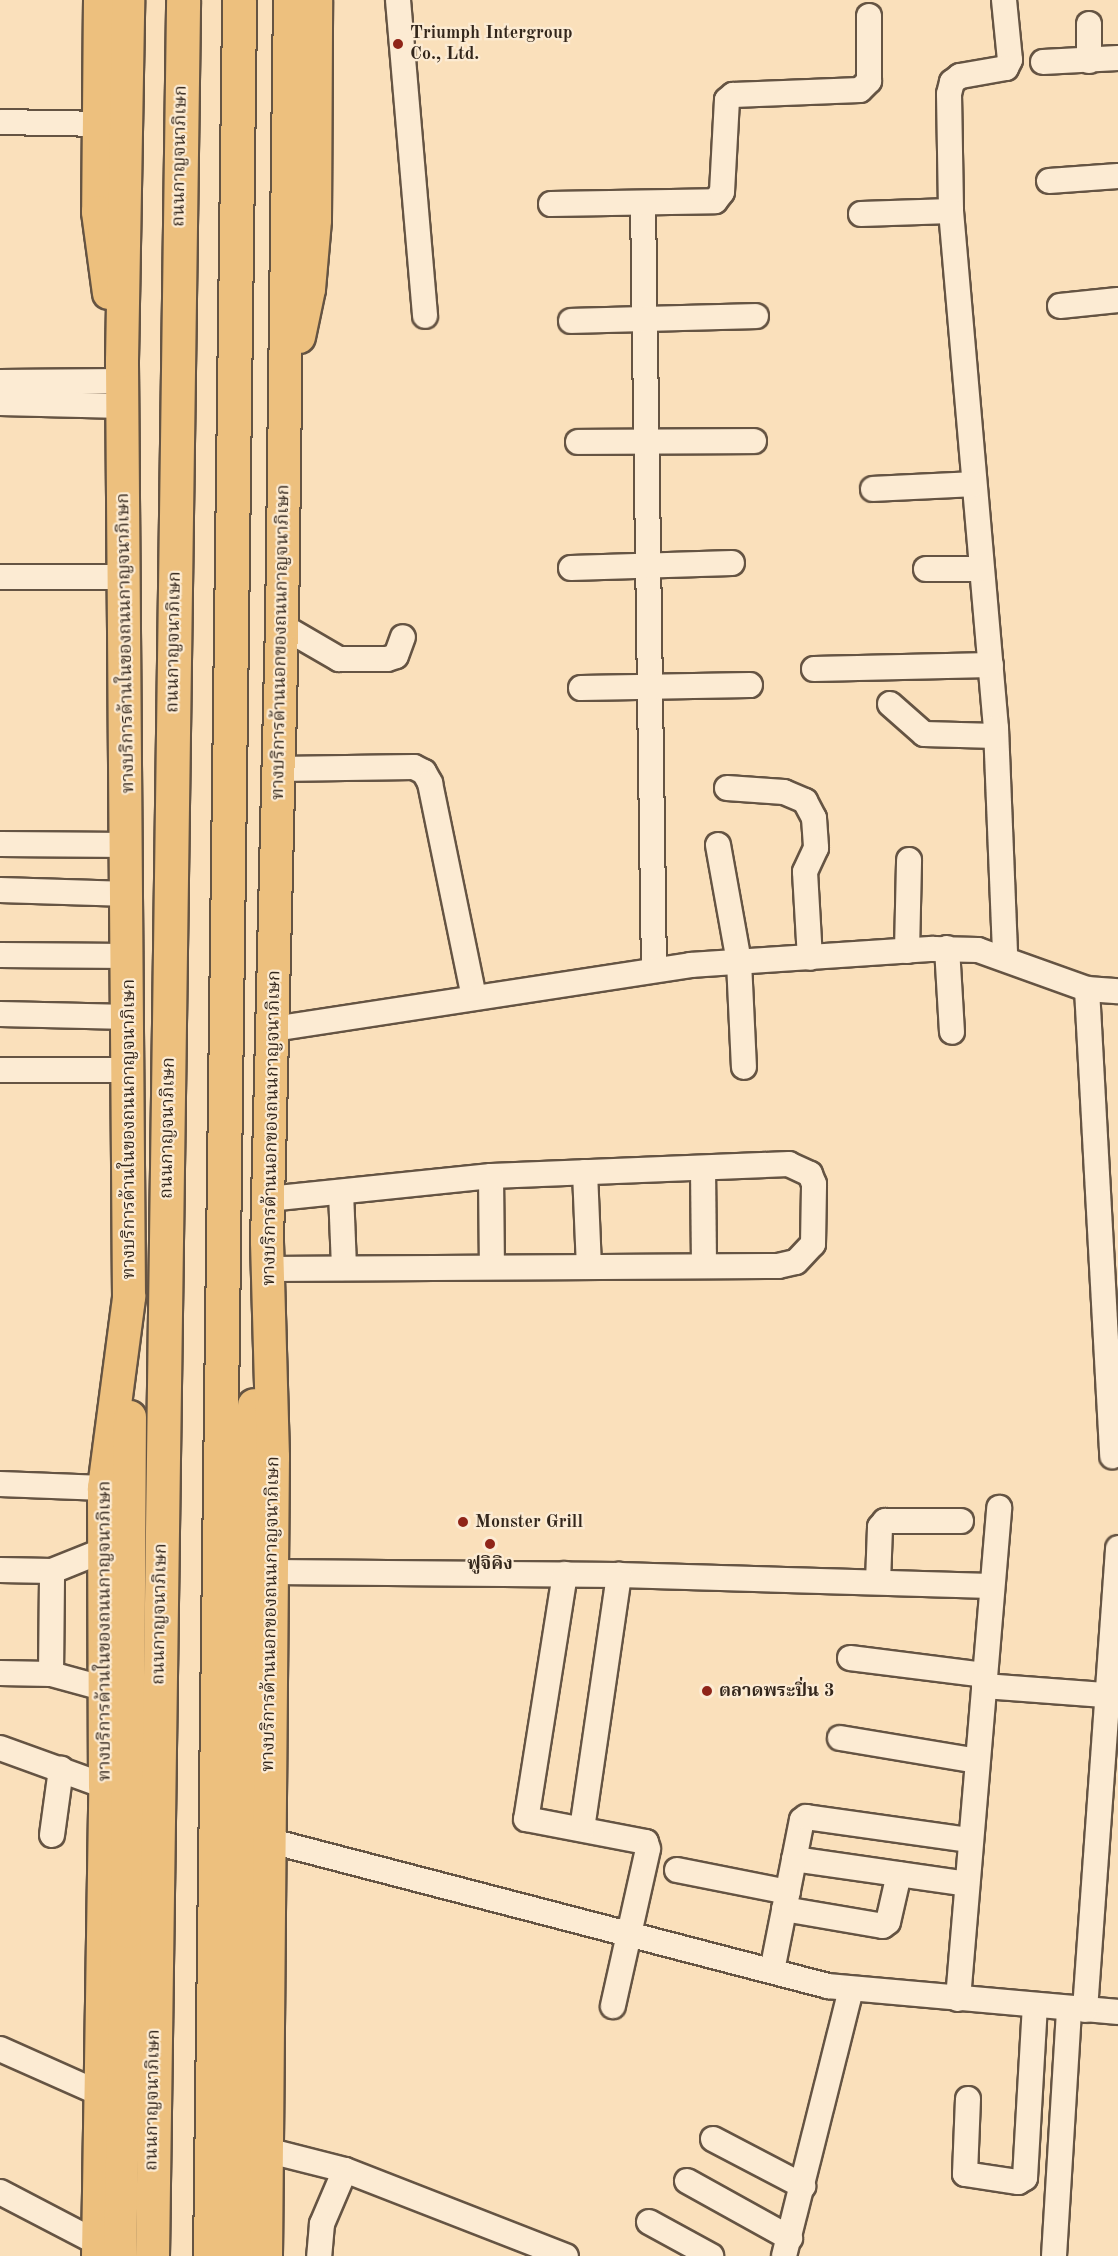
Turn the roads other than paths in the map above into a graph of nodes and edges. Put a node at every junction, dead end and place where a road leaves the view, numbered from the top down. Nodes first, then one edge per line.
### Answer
1 (100, 0) edge
2 (128, 0) edge
3 (183, 0) edge
4 (239, 0) edge
5 (290, 0) edge
6 (316, 0) edge
7 (398, 0) edge
8 (1004, 0) edge
9 (868, 16) dead end
10 (1089, 24) dead end
11 (1118, 58) edge
12 (1089, 61) junction
13 (1043, 62) dead end
14 (0, 122) edge
15 (100, 124) junction
16 (1118, 176) edge
17 (1049, 181) dead end
18 (643, 203) junction
19 (551, 204) dead end
20 (951, 211) junction
21 (861, 213) dead end
22 (1118, 300) edge
23 (1060, 306) dead end
24 (425, 316) dead end
25 (756, 316) dead end
26 (647, 319) junction
27 (571, 321) dead end
28 (0, 382) edge
29 (123, 383) junction
30 (0, 403) edge
31 (284, 412) junction
32 (754, 441) dead end
33 (578, 442) dead end
34 (646, 442) junction
35 (974, 484) junction
36 (873, 489) dead end
37 (732, 563) dead end
38 (646, 565) junction
39 (571, 568) dead end
40 (926, 569) dead end
41 (981, 569) junction
42 (0, 577) edge
43 (126, 577) junction
44 (282, 626) junction
45 (403, 637) dead end
46 (991, 665) junction
47 (814, 669) dead end
48 (750, 684) dead end
49 (650, 687) junction
50 (581, 688) dead end
51 (890, 704) dead end
52 (996, 736) junction
53 (278, 769) junction
54 (727, 788) dead end
55 (0, 844) edge
56 (129, 845) junction
57 (718, 845) dead end
58 (909, 860) dead end
59 (0, 890) edge
60 (129, 894) junction
61 (947, 948) junction
62 (907, 951) junction
63 (0, 955) edge
64 (129, 956) junction
65 (1005, 957) junction
66 (810, 958) junction
67 (739, 962) junction
68 (654, 970) junction
69 (1088, 989) junction
70 (1118, 991) edge
71 (474, 998) junction
72 (0, 1014) edge
73 (129, 1017) junction
74 (273, 1029) junction
75 (952, 1032) dead end
76 (744, 1067) dead end
77 (0, 1070) edge
78 (128, 1070) junction
79 (703, 1168) junction
80 (585, 1172) junction
81 (491, 1176) junction
82 (341, 1192) junction
83 (268, 1199) junction
84 (268, 1256) junction
85 (704, 1266) junction
86 (492, 1267) junction
87 (589, 1267) junction
88 (344, 1268) junction
89 (129, 1297) junction
90 (1112, 1456) dead end
91 (0, 1484) edge
92 (104, 1488) junction
93 (999, 1508) dead end
94 (961, 1521) dead end
95 (1118, 1548) edge
96 (104, 1550) junction
97 (0, 1570) edge
98 (52, 1571) junction
99 (272, 1572) junction
100 (565, 1575) junction
101 (619, 1575) junction
102 (878, 1582) junction
103 (991, 1586) junction
104 (850, 1658) dead end
105 (0, 1673) edge
106 (51, 1674) junction
107 (984, 1680) junction
108 (106, 1689) junction
109 (1113, 1696) edge
110 (840, 1738) dead end
111 (0, 1748) edge
112 (977, 1761) junction
113 (61, 1769) junction
114 (105, 1786) junction
115 (582, 1829) junction
116 (52, 1835) dead end
117 (267, 1840) junction
118 (970, 1840) junction
119 (794, 1859) junction
120 (677, 1870) dead end
121 (899, 1874) junction
122 (967, 1884) junction
123 (786, 1900) junction
124 (631, 1934) junction
125 (772, 1971) junction
126 (851, 1989) junction
127 (958, 1999) junction
128 (613, 2006) dead end
129 (1035, 2006) junction
130 (1077, 2009) junction
131 (1118, 2012) edge
132 (0, 2049) edge
133 (101, 2094) junction
134 (968, 2099) dead end
135 (713, 2139) dead end
136 (266, 2150) junction
137 (345, 2170) junction
138 (687, 2181) dead end
139 (803, 2186) junction
140 (0, 2192) edge
141 (649, 2222) dead end
142 (789, 2251) edge
143 (105, 2252) edge
144 (152, 2256) edge
145 (210, 2256) edge
146 (238, 2256) edge
147 (266, 2256) edge
148 (319, 2256) edge
149 (566, 2256) edge
150 (711, 2256) edge
151 (1054, 2256) edge

1 - 15 main road
2 - 29 main road, ทางบริการด้านในของถนนกาญจนาภิเษก
3 - 144 highway, ถนนกาญจนาภิเษก
4 - 145 highway
5 - 31 main road, ทางบริการด้านนอกของถนนกาญจนาภิเษก
6 - 31 main road
7 - 24 street
8 - 20 street
9 - 18 street
10 - 12 street
11 - 12 street
12 - 13 street
14 - 15 street
15 - 29 main road
16 - 17 street
18 - 19 street
18 - 26 street
20 - 21 street
20 - 35 street
22 - 23 street
25 - 26 street
26 - 27 street
26 - 34 street
28 - 29 street
29 - 30 street
29 - 43 main road, ทางบริการด้านในของถนนกาญจนาภิเษก
31 - 44 main road, ทางบริการด้านนอกของถนนกาญจนาภิเษก
32 - 34 street
33 - 34 street
34 - 38 street
35 - 36 street
35 - 41 street
37 - 38 street
38 - 39 street
38 - 49 street
40 - 41 street
41 - 46 street
42 - 43 street
43 - 56 main road, ทางบริการด้านในของถนนกาญจนาภิเษก
44 - 45 street
44 - 53 main road, ทางบริการด้านนอกของถนนกาญจนาภิเษก
46 - 47 street
46 - 52 street
48 - 49 street
49 - 50 street
49 - 68 street
51 - 52 street
52 - 65 street
53 - 71 street
53 - 74 main road, ทางบริการด้านนอกของถนนกาญจนาภิเษก
54 - 66 street
55 - 56 street
56 - 60 main road, ทางบริการด้านในของถนนกาญจนาภิเษก
57 - 67 street
58 - 62 street
59 - 60 street
60 - 64 main road, ทางบริการด้านในของถนนกาญจนาภิเษก
61 - 62 street
61 - 65 street
61 - 75 street
62 - 66 street
63 - 64 street
64 - 73 main road, ทางบริการด้านในของถนนกาญจนาภิเษก
65 - 69 street
66 - 67 street
67 - 68 street
67 - 76 street
68 - 71 street
69 - 70 street
69 - 90 street
71 - 74 street
72 - 73 street
73 - 78 main road, ทางบริการด้านในของถนนกาญจนาภิเษก
74 - 83 main road, ทางบริการด้านนอกของถนนกาญจนาภิเษก
77 - 78 street
78 - 89 main road, ทางบริการด้านในของถนนกาญจนาภิเษก
79 - 80 street
79 - 85 street
79 - 85 street
80 - 81 street
80 - 87 street
81 - 82 street
81 - 86 street
82 - 83 street
82 - 88 street
83 - 84 main road, ทางบริการด้านนอกของถนนกาญจนาภิเษก
84 - 88 street
84 - 99 main road, ทางบริการด้านนอกของถนนกาญจนาภิเษก
84 - 146 main road
85 - 87 street
86 - 87 street
86 - 88 street
89 - 92 main road, ทางบริการด้านในของถนนกาญจนาภิเษก
89 - 143 main road
91 - 92 street
92 - 96 main road, ทางบริการด้านในของถนนกาญจนาภิเษก
93 - 103 street
94 - 102 street
95 - 109 street
96 - 98 street
96 - 108 main road, ทางบริการด้านในของถนนกาญจนาภิเษก
97 - 98 street
98 - 106 street
99 - 100 street
99 - 117 main road, ทางบริการด้านนอกของถนนกาญจนาภิเษก
100 - 101 street
100 - 115 street
101 - 102 street
101 - 115 street
102 - 103 street
103 - 107 street
104 - 107 street
105 - 106 street
106 - 108 street
107 - 109 street
107 - 112 street
108 - 114 main road, ทางบริการด้านในของถนนกาญจนาภิเษก
109 - 130 street
110 - 112 street
111 - 113 street
112 - 118 street
113 - 114 street
113 - 116 street
114 - 133 main road, ทางบริการด้านในของถนนกาญจนาภิเษก
115 - 124 street
117 - 124 street
117 - 136 main road, ทางบริการด้านนอกของถนนกาญจนาภิเษก
118 - 119 street
118 - 122 street
119 - 121 street
119 - 123 street
120 - 123 street
121 - 122 street
121 - 123 street
122 - 127 street
123 - 125 street
124 - 125 street
124 - 128 street
125 - 126 street
126 - 127 street
126 - 139 street
127 - 129 street
129 - 130 street
129 - 134 street
130 - 131 street
130 - 151 street
132 - 133 street
133 - 143 main road, ทางบริการด้านในของถนนกาญจนาภิเษก
135 - 139 street
136 - 137 street
136 - 147 main road, ทางบริการด้านนอกของถนนกาญจนาภิเษก
137 - 148 street
137 - 149 street
138 - 142 street
139 - 142 street
140 - 143 street
141 - 150 street

